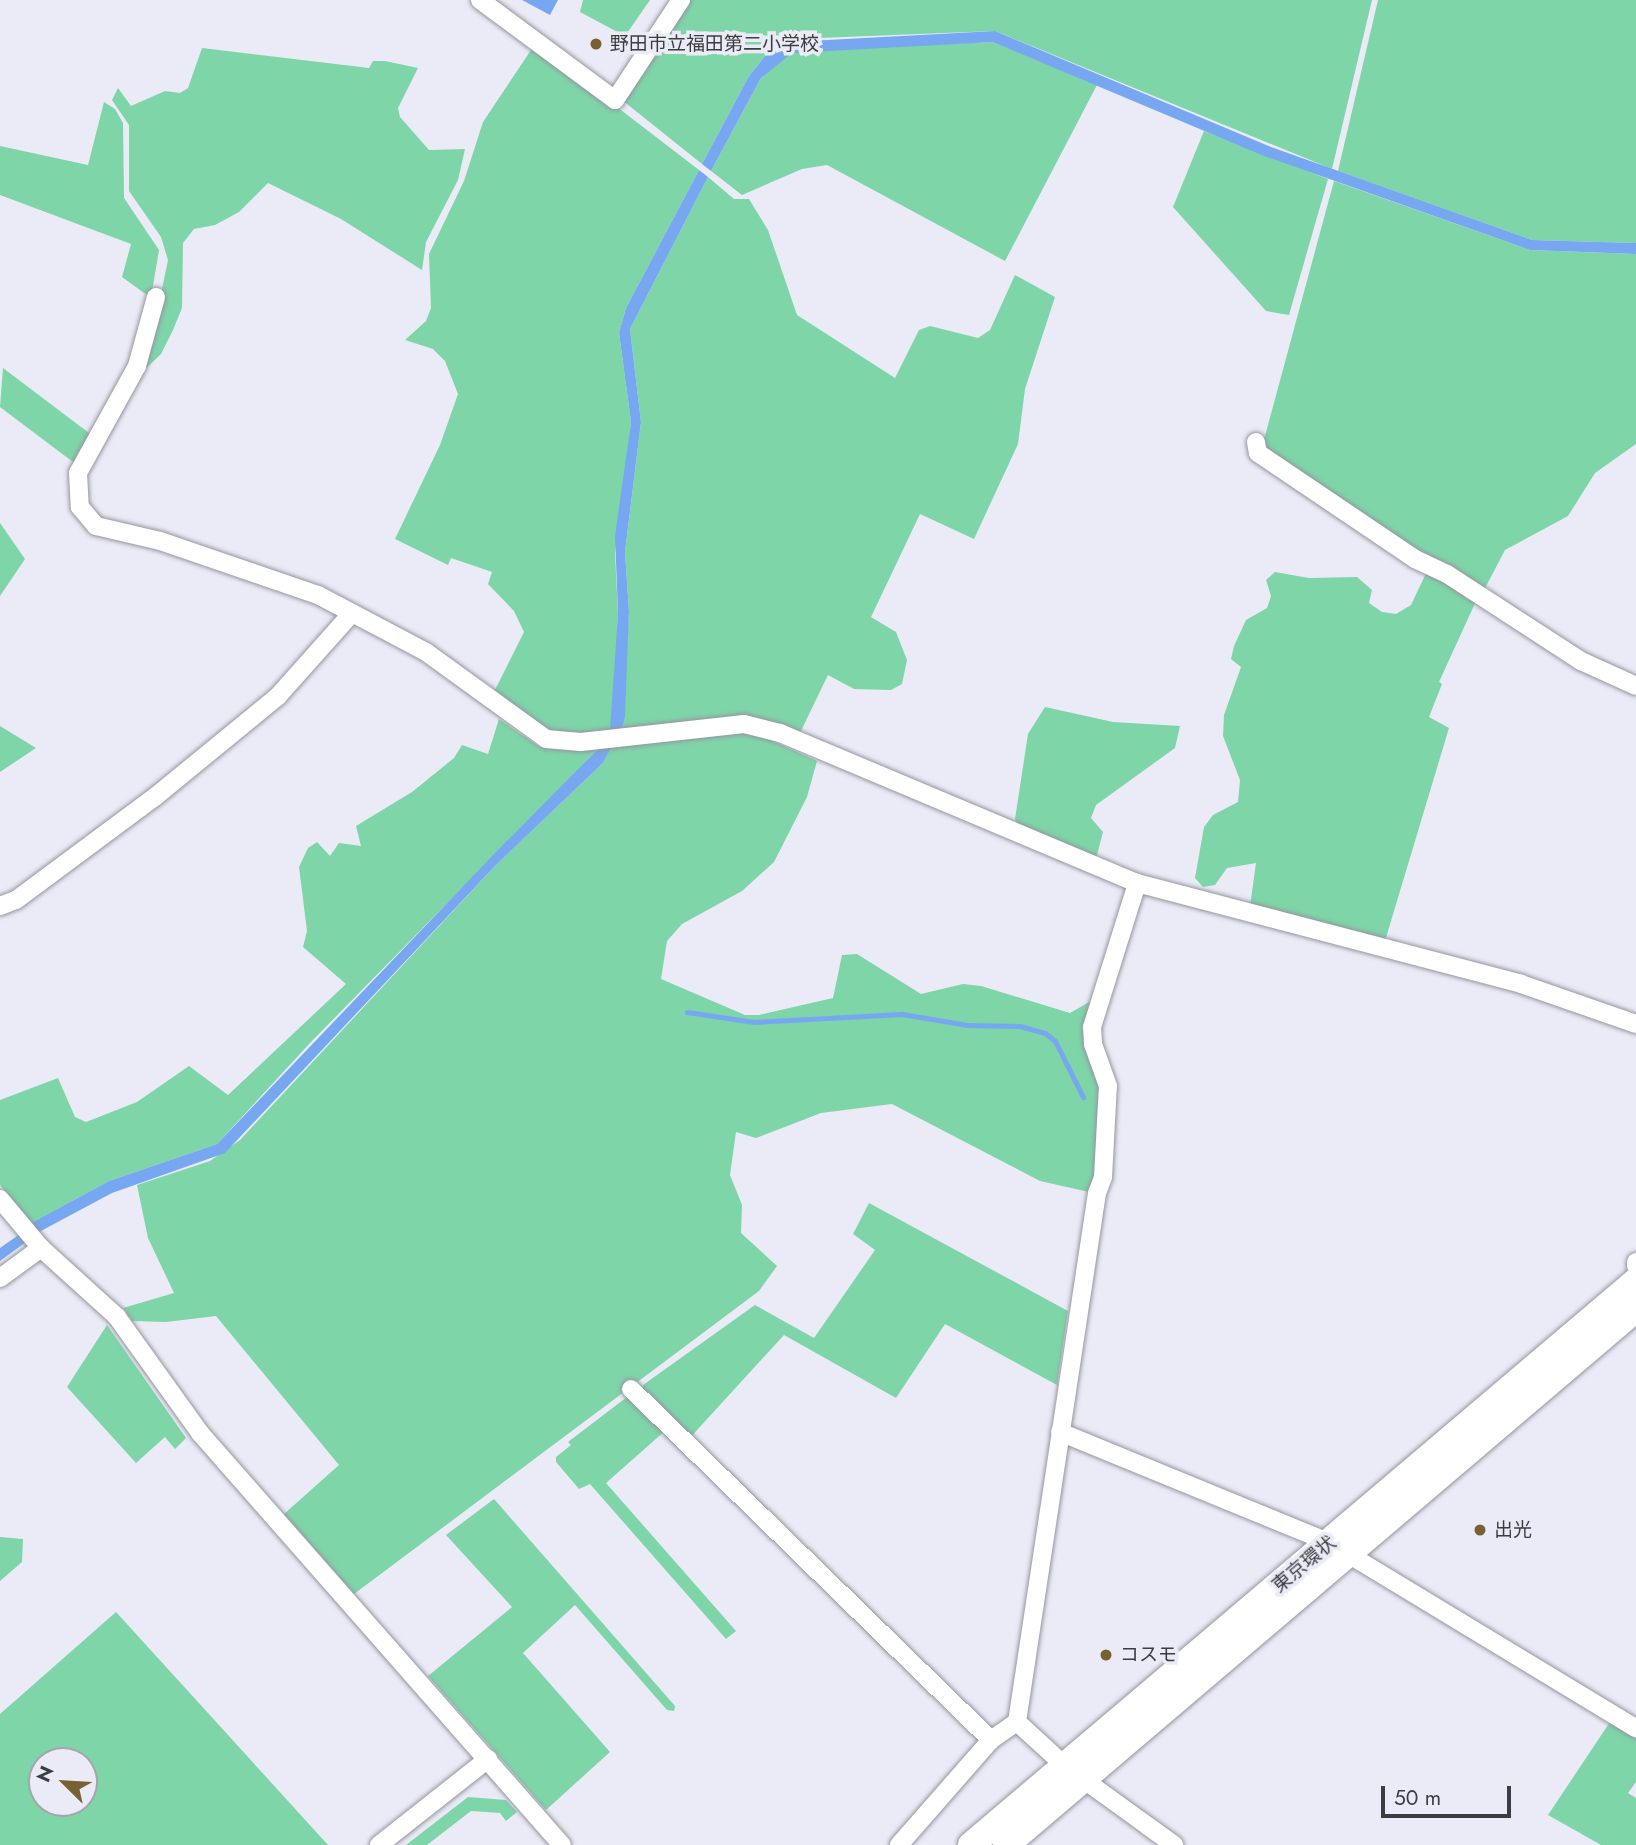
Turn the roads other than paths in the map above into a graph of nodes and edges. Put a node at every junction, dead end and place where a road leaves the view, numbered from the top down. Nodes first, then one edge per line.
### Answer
1 (480, 0) edge
2 (681, 0) edge
3 (156, 297) dead end
4 (1256, 442) dead end
5 (352, 613) junction
6 (1636, 686) edge
7 (1137, 883) junction
8 (0, 906) edge
9 (1636, 1024) edge
10 (0, 1199) edge
11 (41, 1248) junction
12 (0, 1278) edge
13 (1636, 1281) edge
14 (1636, 1309) edge
15 (631, 1389) dead end
16 (1060, 1432) junction
17 (1339, 1548) junction
18 (1017, 1722) junction
19 (1636, 1728) edge
20 (991, 1740) junction
21 (488, 1759) junction
22 (1076, 1772) junction
23 (379, 1845) edge
24 (562, 1845) edge
25 (899, 1845) edge
26 (971, 1845) edge
27 (1006, 1845) edge
28 (1174, 1845) edge

1 - 2 street
3 - 5 street
4 - 6 street
5 - 7 street
5 - 8 street
7 - 9 street
7 - 16 street
10 - 11 street
11 - 12 street
11 - 21 street
13 - 17 highway, 東京環状
14 - 17 highway, 東京環状
15 - 20 street
16 - 17 street
16 - 18 street
17 - 19 street
17 - 22 highway, 東京環状
18 - 20 street
18 - 22 street
20 - 25 street
21 - 23 street
21 - 24 street
22 - 26 highway, 東京環状
22 - 27 highway, 東京環状
22 - 28 street

